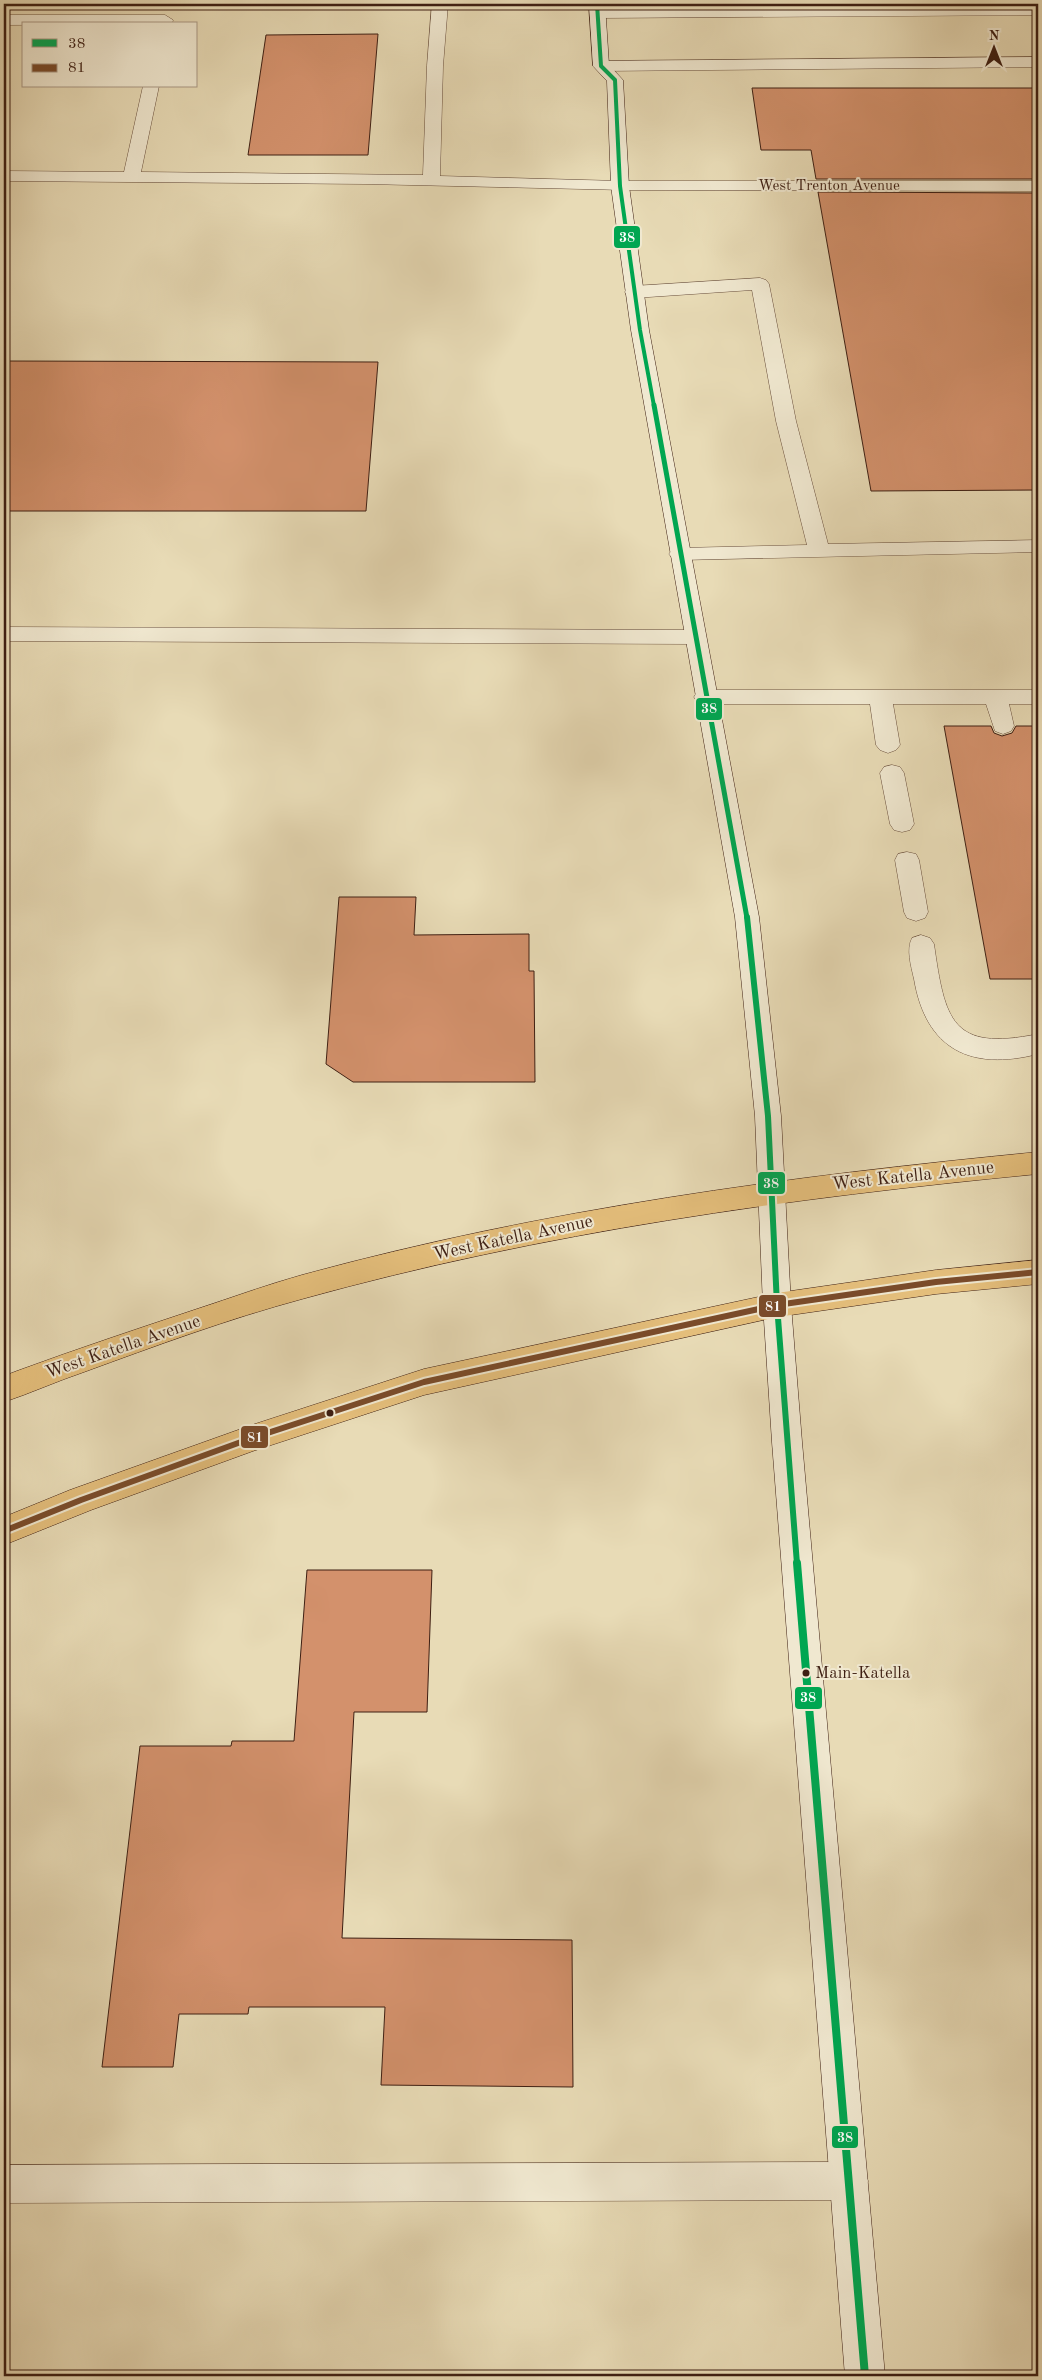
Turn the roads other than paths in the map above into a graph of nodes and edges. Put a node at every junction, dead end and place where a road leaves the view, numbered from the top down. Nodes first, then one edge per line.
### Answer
1 (68, 4) edge
2 (440, 4) edge
3 (598, 8) edge
4 (1038, 10) edge
5 (4, 20) edge
6 (64, 20) junction
7 (164, 22) edge
8 (1038, 62) edge
9 (601, 66) junction
10 (151, 88) edge
11 (4, 176) edge
12 (131, 178) junction
13 (431, 181) junction
14 (620, 186) junction
15 (1038, 186) edge
16 (634, 292) junction
17 (1038, 546) edge
18 (819, 551) junction
19 (680, 554) junction
20 (4, 634) edge
21 (695, 637) junction
22 (705, 696) junction
23 (880, 696) junction
24 (1038, 697) edge
25 (996, 698) junction
26 (1003, 726) dead end
27 (888, 745) dead end
28 (892, 773) dead end
29 (902, 824) dead end
30 (907, 860) dead end
31 (916, 912) dead end
32 (921, 944) dead end
33 (1038, 1044) edge
34 (1038, 1163) edge
35 (771, 1193) junction
36 (1038, 1272) edge
37 (776, 1305) junction
38 (4, 1389) edge
39 (4, 1531) edge
40 (849, 2181) junction
41 (4, 2184) edge
42 (865, 2376) edge

1 - 6 main road
2 - 13 main road
3 - 4 main road
3 - 9 main road
5 - 6 main road
6 - 7 main road
8 - 9 main road
9 - 14 main road
10 - 12 main road
11 - 12 main road, West Trenton Avenue
12 - 13 main road, West Trenton Avenue
13 - 14 main road, West Trenton Avenue
14 - 15 main road, West Trenton Avenue
14 - 16 main road
16 - 18 main road
16 - 19 main road
17 - 18 main road
18 - 19 main road
19 - 21 main road
20 - 21 main road
21 - 22 main road
22 - 23 main road
22 - 35 main road
23 - 25 main road
23 - 27 main road
24 - 25 main road
25 - 26 main road
28 - 29 main road
30 - 31 main road
32 - 33 main road
34 - 35 main road, West Katella Avenue
35 - 37 main road
35 - 38 main road, West Katella Avenue
36 - 37 main road
37 - 39 main road
37 - 40 main road
40 - 41 main road
40 - 42 main road

